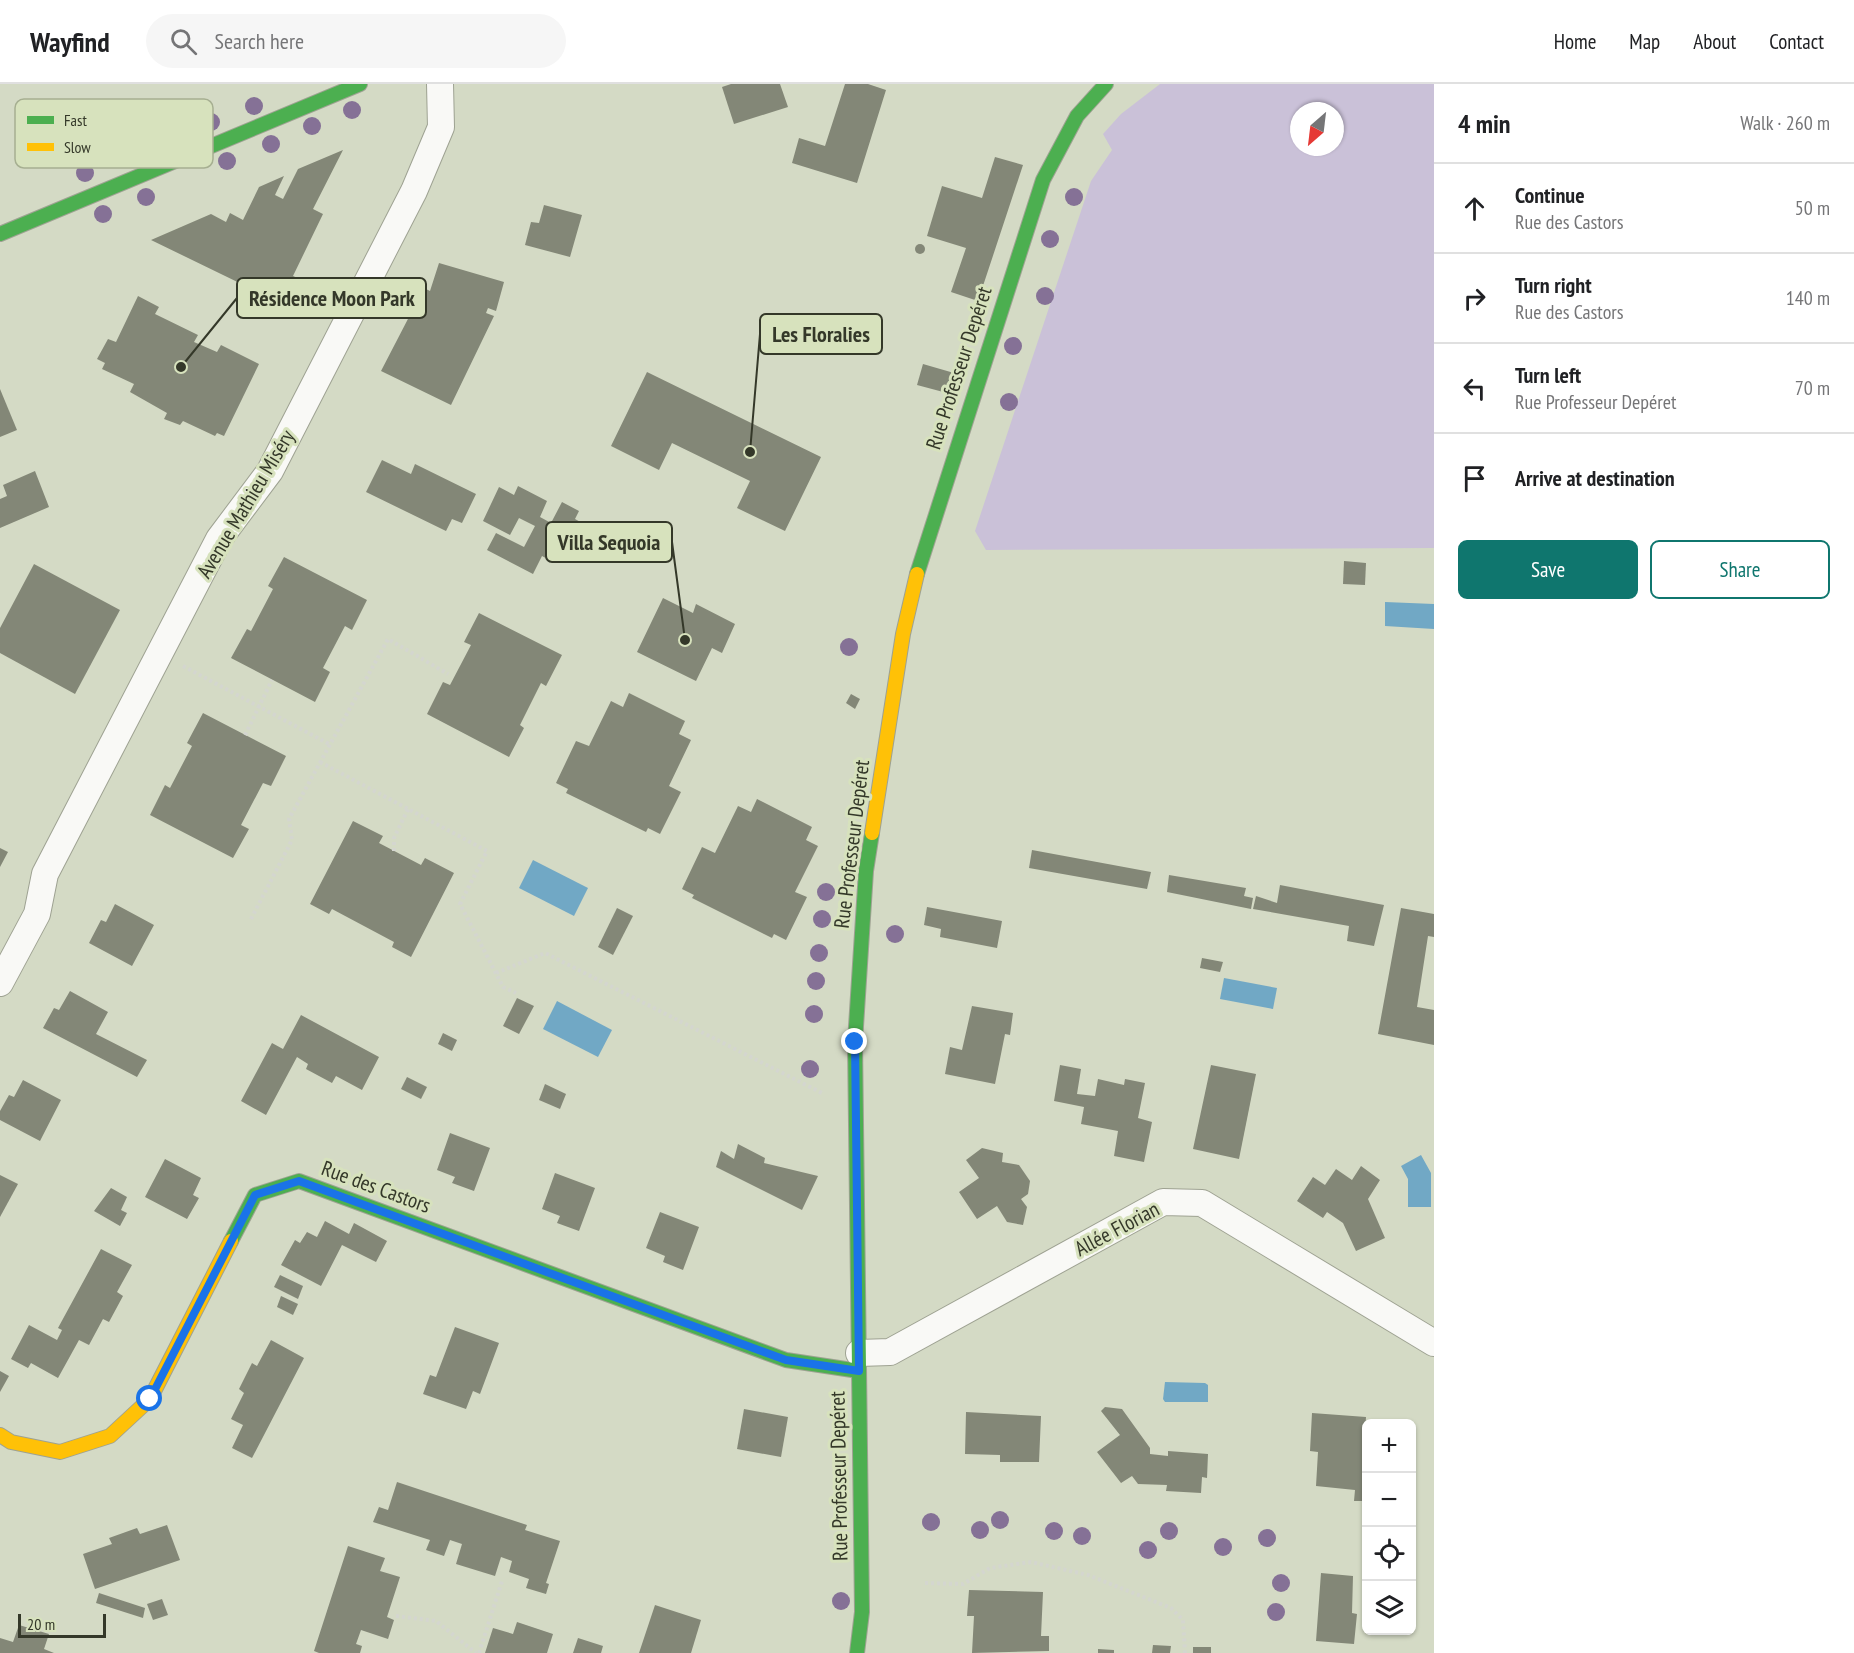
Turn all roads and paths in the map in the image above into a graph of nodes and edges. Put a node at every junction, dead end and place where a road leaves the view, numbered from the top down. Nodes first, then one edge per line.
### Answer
1 (360, 84) edge
2 (440, 84) edge
3 (1106, 84) edge
4 (213, 145) edge
5 (158, 168) edge
6 (0, 234) edge
7 (161, 654) junction
8 (448, 674) dead end
9 (272, 680) dead end
10 (258, 707) junction
11 (245, 735) dead end
12 (329, 744) junction
13 (320, 762) junction
14 (408, 809) junction
15 (394, 851) dead end
16 (251, 920) dead end
17 (496, 973) junction
18 (0, 983) edge
19 (516, 993) dead end
20 (825, 1094) dead end
21 (1434, 1343) edge
22 (859, 1362) junction
23 (0, 1435) edge
24 (502, 1581) dead end
25 (925, 1583) dead end
26 (396, 1616) dead end
27 (477, 1653) edge
28 (857, 1653) edge
29 (1185, 1653) edge

1 - 4 street
2 - 7 street, Avenue Mathieu Miséry
3 - 22 street, Rue Professeur Depéret
5 - 6 street
7 - 10 path
7 - 18 street, Avenue Mathieu Miséry
8 - 12 path
9 - 10 path
10 - 11 path
10 - 12 path
12 - 13 path
13 - 14 path
13 - 16 path
14 - 15 path
14 - 17 path
17 - 19 path
17 - 20 path
21 - 22 street, Allée Florian
22 - 23 street, Rue des Castors
22 - 28 street, Rue Professeur Depéret
24 - 27 path
25 - 29 path
26 - 27 path

